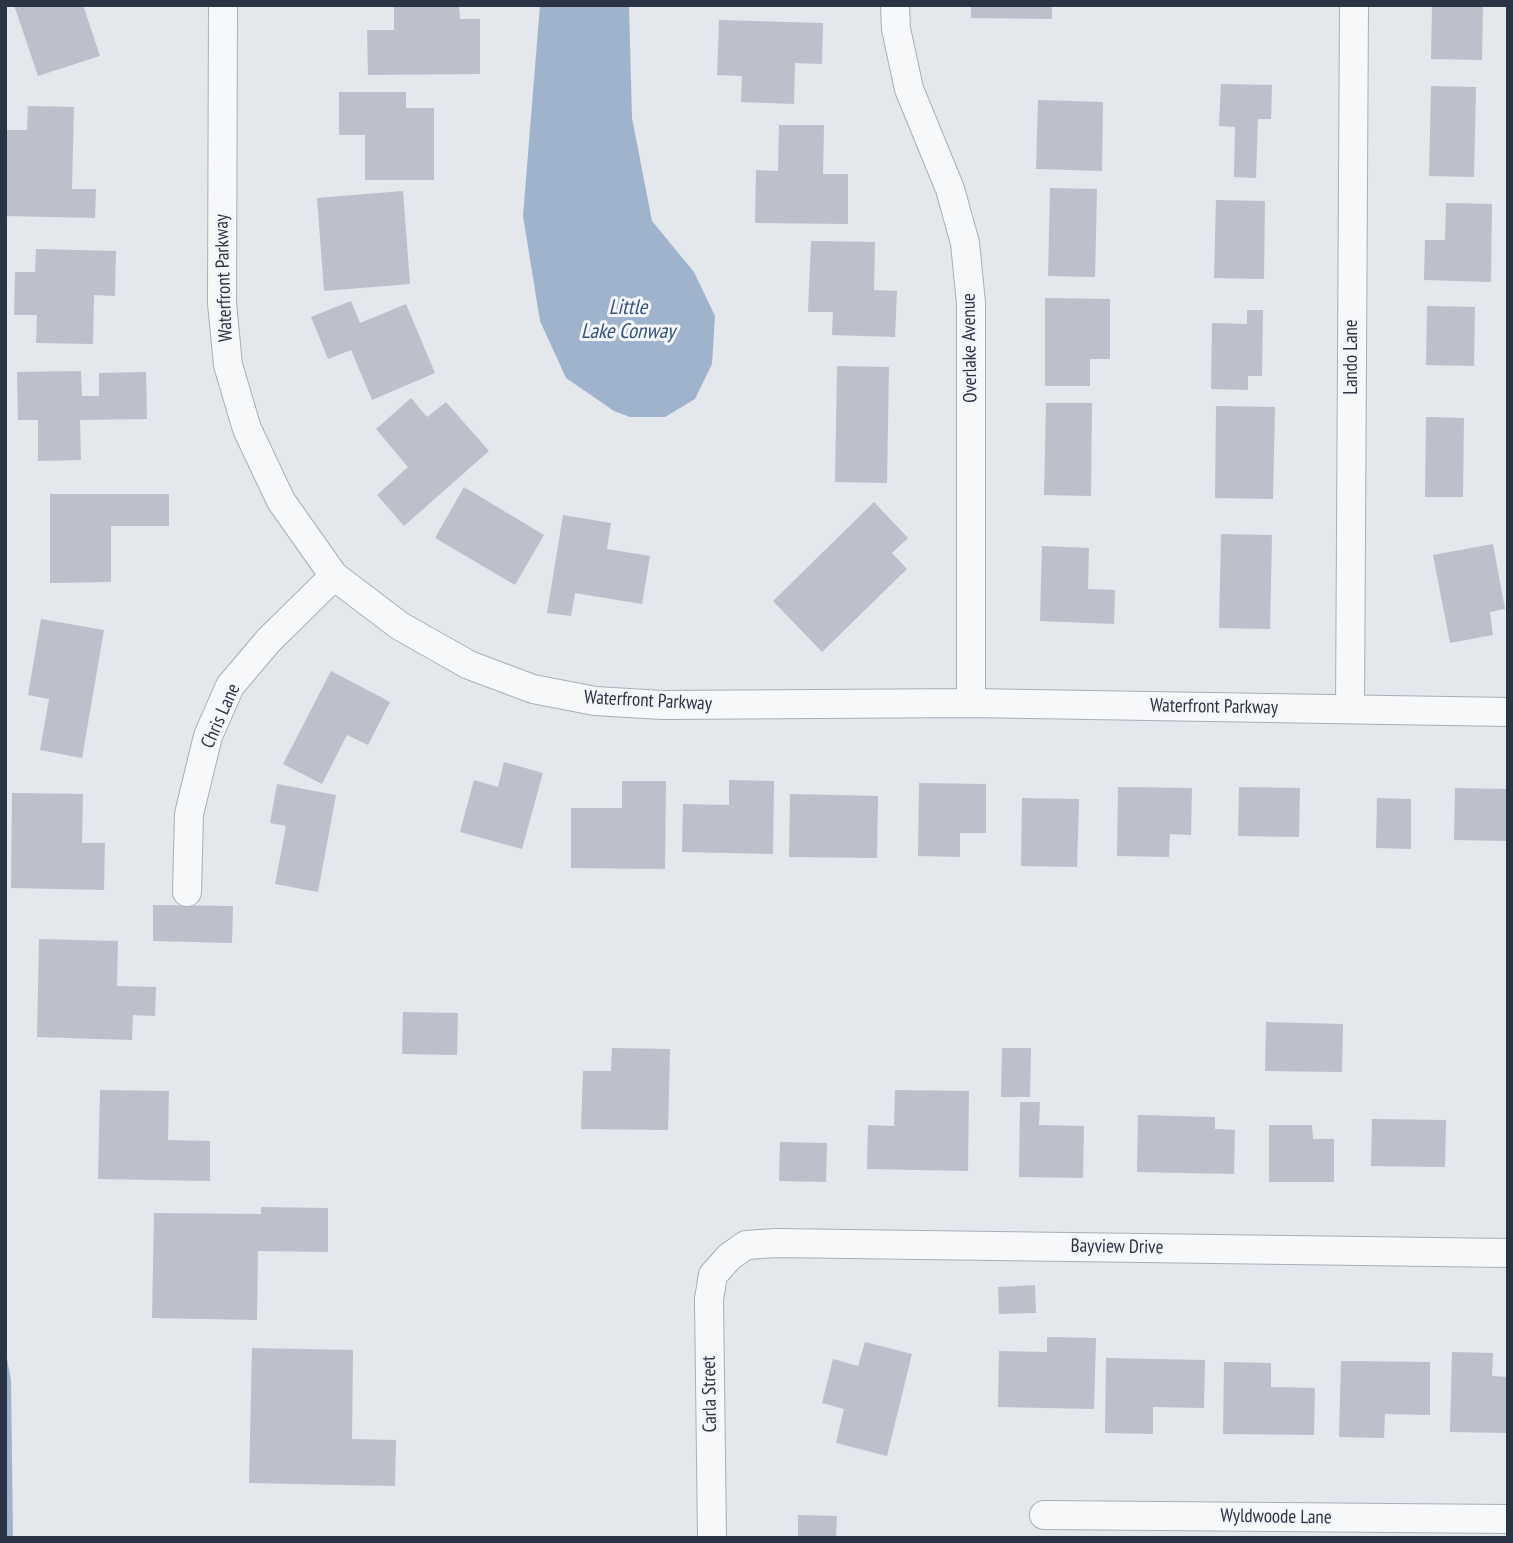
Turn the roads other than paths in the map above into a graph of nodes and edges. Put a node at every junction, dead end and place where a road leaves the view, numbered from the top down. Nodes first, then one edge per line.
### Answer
1 (223, 5) edge
2 (895, 5) edge
3 (1354, 5) edge
4 (334, 576) junction
5 (971, 703) junction
6 (1350, 709) junction
7 (1508, 712) edge
8 (187, 892) dead end
9 (1508, 1252) edge
10 (729, 1257) joint
11 (1044, 1515) dead end
12 (1508, 1519) edge
13 (712, 1538) edge

1 - 4 street, Waterfront Parkway
2 - 5 street, Overlake Avenue
3 - 6 street, Lando Lane
4 - 5 street, Waterfront Parkway
4 - 8 street, Chris Lane
5 - 6 street, Waterfront Parkway
6 - 7 street, Waterfront Parkway
9 - 10 street, Bayview Drive
10 - 13 street, Carla Street
11 - 12 street, Wyldwoode Lane

